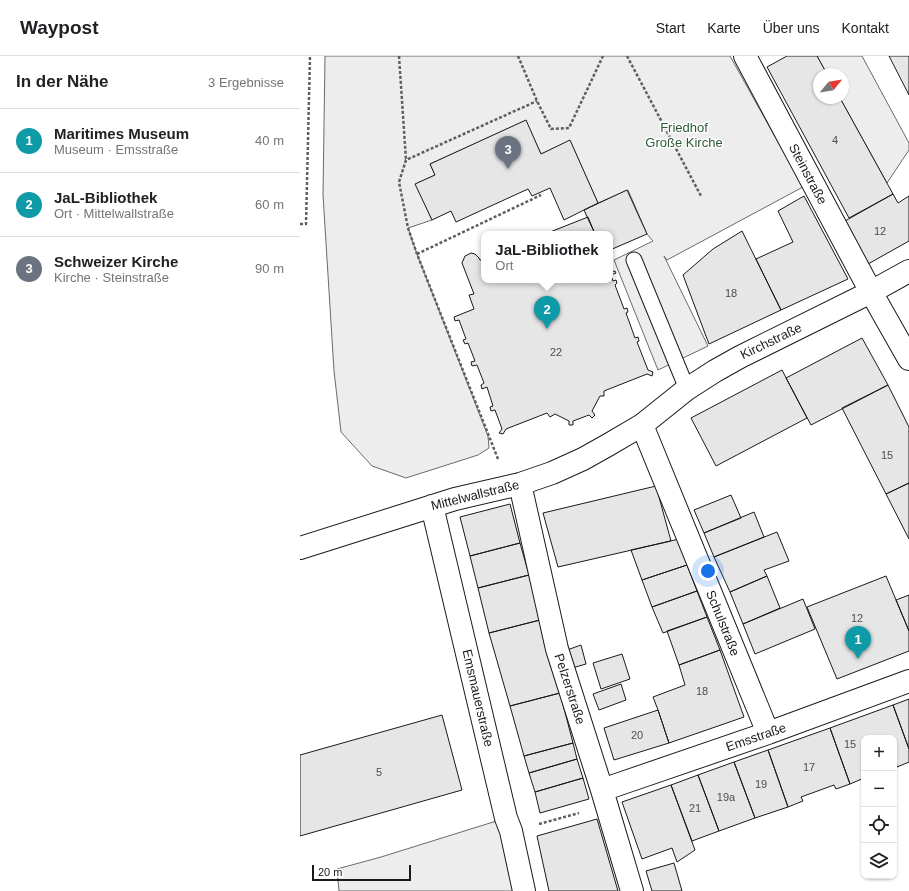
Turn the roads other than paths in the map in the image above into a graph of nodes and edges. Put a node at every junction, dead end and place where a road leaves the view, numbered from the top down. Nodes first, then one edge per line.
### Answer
1 (744, 56) edge
2 (634, 260) dead end
3 (909, 271) edge
4 (871, 292) junction
5 (909, 359) edge
6 (687, 390) junction
7 (642, 425) junction
8 (515, 486) junction
9 (432, 506) junction
10 (300, 548) edge
11 (909, 680) edge
12 (768, 733) junction
13 (604, 798) junction
14 (524, 891) edge
15 (632, 891) edge

1 - 4 street, Steinstraße
2 - 6 lane
3 - 4 street, Kirchstraße
4 - 5 street, Steinstraße
4 - 6 street, Kirchstraße
6 - 7 street, Kirchstraße
7 - 8 street, Mittelwallstraße
7 - 12 street, Schulstraße
8 - 9 street, Mittelwallstraße
8 - 13 street, Pelzerstraße
9 - 10 street, Mittelwallstraße
9 - 14 street, Emsmauerstraße
11 - 12 street, Emsstraße
12 - 13 street, Emsstraße
13 - 15 street, Pelzerstraße

